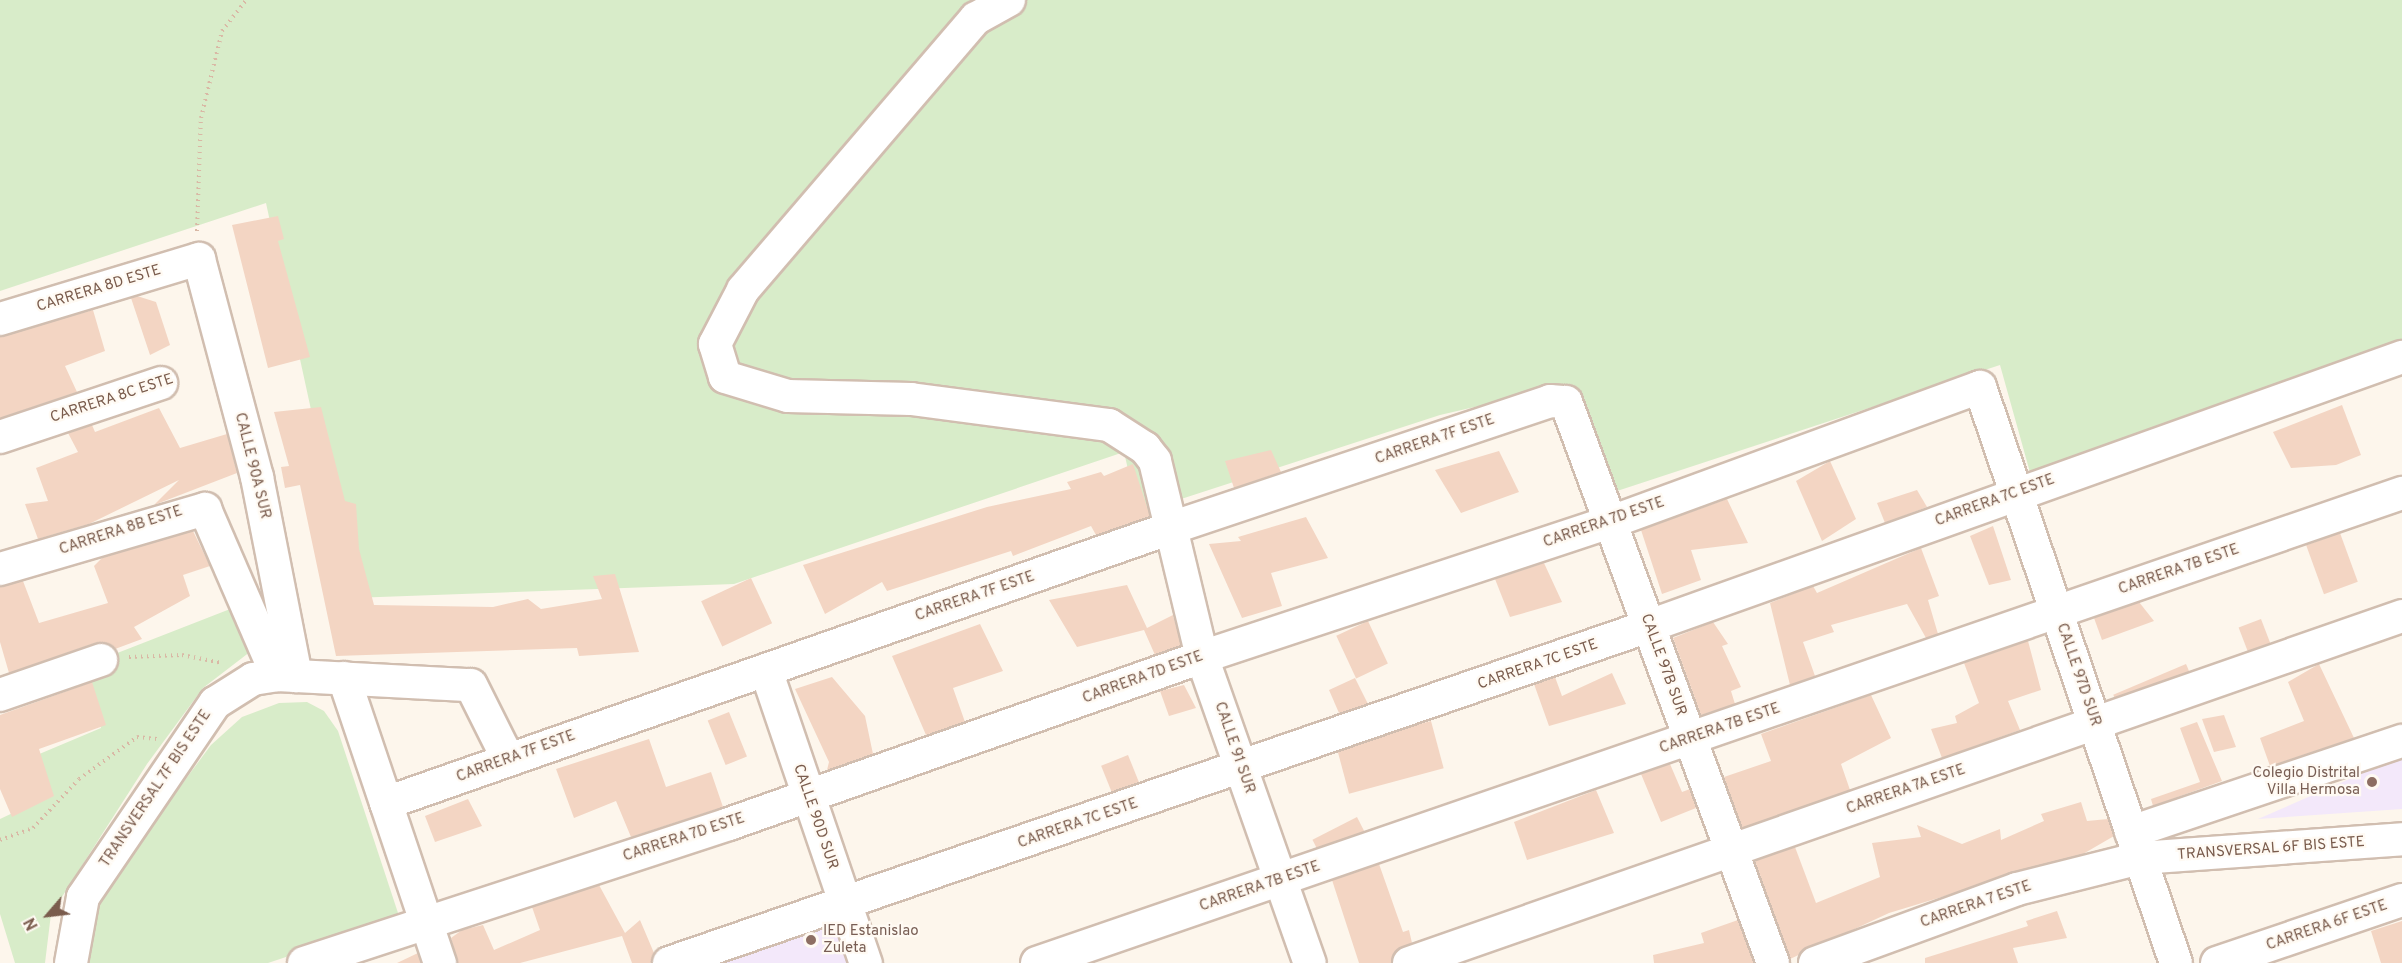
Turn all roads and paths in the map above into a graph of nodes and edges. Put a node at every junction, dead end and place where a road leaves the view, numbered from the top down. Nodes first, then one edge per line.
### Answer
1 (246, 0) edge
2 (1009, 0) edge
3 (199, 259) junction
4 (0, 318) edge
5 (2401, 359) edge
6 (161, 383) dead end
7 (1980, 387) joint
8 (1566, 402) joint
9 (0, 437) edge
10 (2016, 493) junction
11 (2402, 493) edge
12 (1611, 522) junction
13 (1168, 529) junction
14 (0, 569) edge
15 (2056, 612) junction
16 (2402, 616) edge
17 (1649, 626) junction
18 (1202, 657) junction
19 (101, 660) joint
20 (766, 670) junction
21 (275, 677) junction
22 (344, 678) junction
23 (0, 695) edge
24 (2094, 723) junction
25 (1691, 740) junction
26 (2402, 741) edge
27 (187, 742) junction
28 (508, 759) junction
29 (1242, 768) junction
30 (807, 794) junction
31 (386, 804) junction
32 (2402, 839) edge
33 (0, 840) edge
34 (2136, 845) junction
35 (1732, 852) junction
36 (1281, 881) junction
37 (2402, 900) edge
38 (846, 903) junction
39 (426, 921) junction
40 (71, 963) edge
41 (304, 963) edge
42 (441, 963) edge
43 (669, 963) edge
44 (866, 963) edge
45 (1037, 963) edge
46 (1310, 963) edge
47 (1409, 963) edge
48 (1773, 963) edge
49 (1815, 963) edge
50 (2176, 963) edge
51 (2217, 963) edge

1 - 3 path
2 - 13 street, CALLE 91 SUR
3 - 4 street, CARRERA 8D ESTE
3 - 21 street, CALLE 90A SUR
5 - 10 street, CARRERA 7C ESTE
6 - 9 street, CARRERA 8C ESTE
7 - 10 street, CALLE 97D SUR
7 - 12 street, CARRERA 7D ESTE
8 - 12 street, CALLE 97B SUR
8 - 13 street, CARRERA 7F ESTE
10 - 15 street, CALLE 97D SUR
10 - 17 street, CARRERA 7C ESTE
11 - 15 street, CARRERA 7B ESTE
12 - 17 street, CALLE 97B SUR
12 - 18 street, CARRERA 7D ESTE
13 - 18 street, CALLE 91 SUR
13 - 20 street, CARRERA 7F ESTE
14 - 21 street, CARRERA 8B ESTE
15 - 24 street, CALLE 97D SUR
15 - 25 street, CARRERA 7B ESTE
16 - 24 street, CARRERA 7A ESTE
17 - 25 street, CALLE 97B SUR
17 - 29 street, CARRERA 7C ESTE
18 - 29 street, CALLE 91 SUR
18 - 30 street, CARRERA 7D ESTE
19 - 21 path
19 - 23 street
20 - 28 street, CARRERA 7F ESTE
20 - 30 street, CALLE 90D SUR
21 - 22 street
21 - 27 street, TRANSVERSAL 7F BIS ESTE
22 - 28 street
22 - 31 street
24 - 34 street, CALLE 97D SUR
24 - 35 street, CARRERA 7A ESTE
25 - 35 street, CALLE 97B SUR
25 - 36 street, CARRERA 7B ESTE
26 - 34 street, CARRERA 7 ESTE
27 - 33 path
27 - 40 street, TRANSVERSAL 7F BIS ESTE
28 - 31 street, CARRERA 7F ESTE
29 - 36 street, CALLE 91 SUR
29 - 38 street, CARRERA 7C ESTE
30 - 38 street, CALLE 90D SUR
30 - 39 street, CARRERA 7D ESTE
31 - 39 street
32 - 34 street, TRANSVERSAL 6F BIS ESTE
34 - 49 street, CARRERA 7 ESTE
34 - 50 street, CALLE 97D SUR
35 - 47 street, CARRERA 7A ESTE
35 - 48 street, CALLE 97B SUR
36 - 45 street, CARRERA 7B ESTE
36 - 46 street, CALLE 91 SUR
37 - 51 street, CARRERA 6F ESTE
38 - 43 street, CARRERA 7C ESTE
38 - 44 street, CALLE 90D SUR
39 - 41 street, CARRERA 7D ESTE
39 - 42 street

